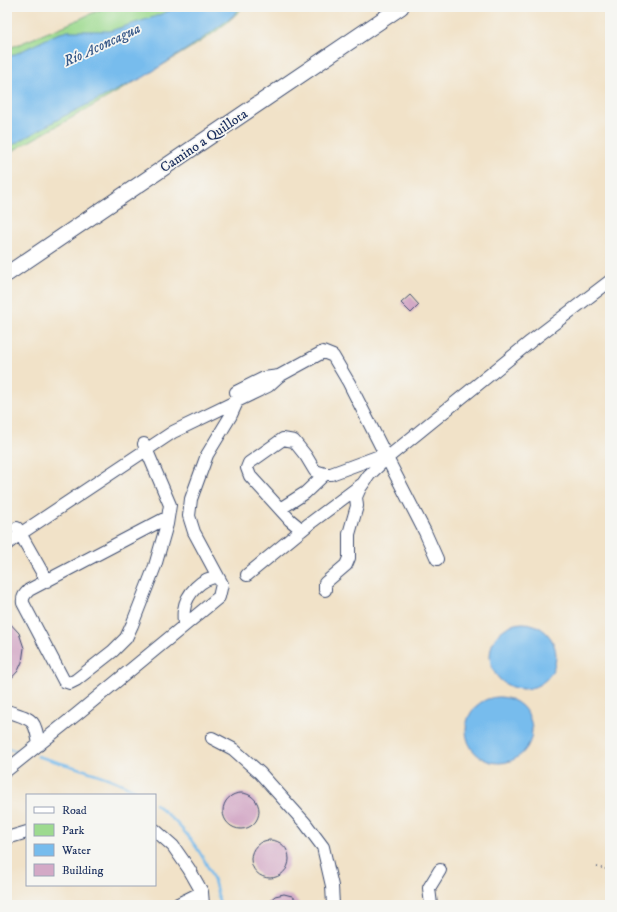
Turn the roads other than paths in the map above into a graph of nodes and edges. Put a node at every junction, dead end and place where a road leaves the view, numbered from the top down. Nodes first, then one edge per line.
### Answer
1 (401, 7) edge
2 (7, 274) edge
3 (610, 281) edge
4 (279, 376) junction
5 (243, 388) junction
6 (238, 400) junction
7 (146, 446) junction
8 (386, 456) junction
9 (325, 474) junction
10 (364, 483) junction
11 (280, 509) junction
12 (168, 517) junction
13 (302, 530) junction
14 (15, 532) edge
15 (7, 544) edge
16 (436, 559) dead end
17 (247, 575) dead end
18 (218, 577) junction
19 (47, 580) junction
20 (325, 590) dead end
21 (184, 626) junction
22 (7, 711) edge
23 (212, 738) dead end
24 (38, 745) junction
25 (7, 770) edge
26 (156, 831) edge
27 (26, 832) edge
28 (7, 838) edge
29 (440, 870) dead end
30 (202, 892) junction
31 (176, 905) edge
32 (203, 905) edge
33 (333, 905) edge
34 (430, 905) edge

1 - 2 main road, Camino a Quillota
3 - 8 lane
4 - 5 lane
4 - 6 lane
4 - 8 lane
5 - 6 lane
5 - 7 lane
6 - 7 lane
6 - 18 lane
7 - 12 lane
7 - 14 lane
8 - 9 lane
8 - 10 lane
8 - 16 lane
9 - 11 lane
9 - 11 lane
10 - 13 lane
10 - 20 lane
11 - 13 lane
12 - 19 lane
12 - 19 lane
13 - 17 lane
14 - 15 lane
14 - 19 lane
18 - 21 lane
18 - 21 lane
21 - 24 lane
22 - 24 lane
23 - 33 lane
24 - 25 lane
26 - 30 lane
27 - 28 lane
29 - 34 lane
30 - 31 lane
30 - 32 lane

